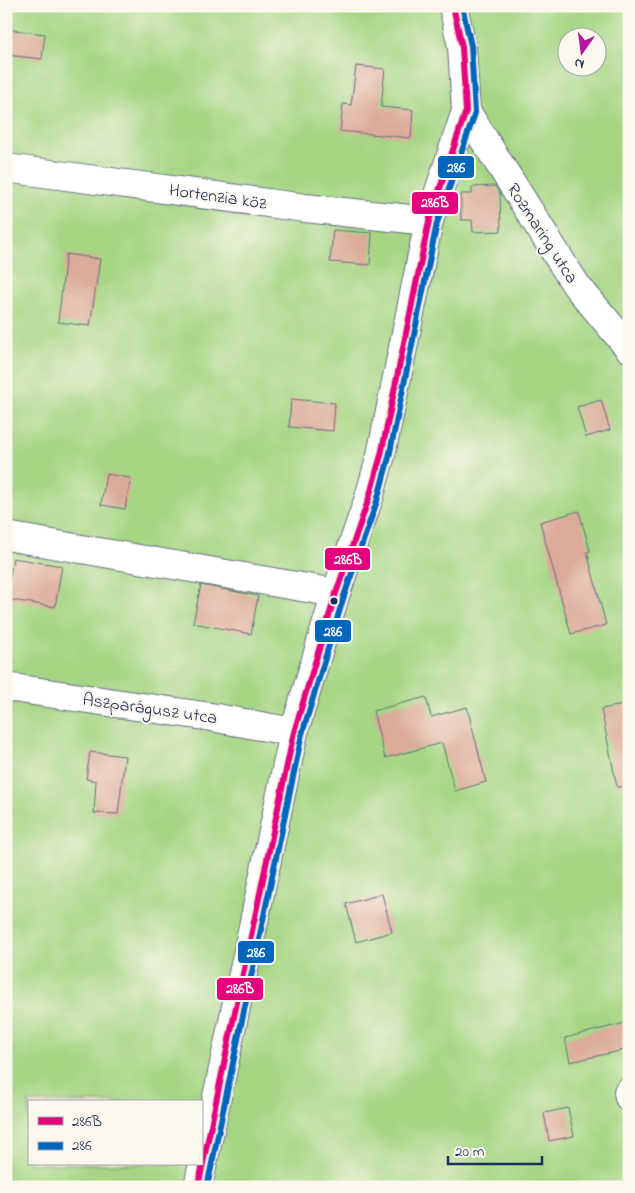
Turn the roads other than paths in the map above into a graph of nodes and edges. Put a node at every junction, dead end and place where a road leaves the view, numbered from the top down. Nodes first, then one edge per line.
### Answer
1 (453, 6) edge
2 (466, 111) junction
3 (6, 168) edge
4 (429, 222) junction
5 (629, 348) edge
6 (6, 536) edge
7 (336, 592) junction
8 (6, 687) edge
9 (294, 732) junction
10 (628, 1092) edge
11 (629, 1097) edge
12 (198, 1187) edge

1 - 2 street
2 - 4 street
2 - 5 street, Rozmaring utca
3 - 4 street, Hortenzia köz
4 - 7 street
6 - 7 street
7 - 9 street
8 - 9 street, Aszparágusz utca
9 - 12 street
10 - 11 street

